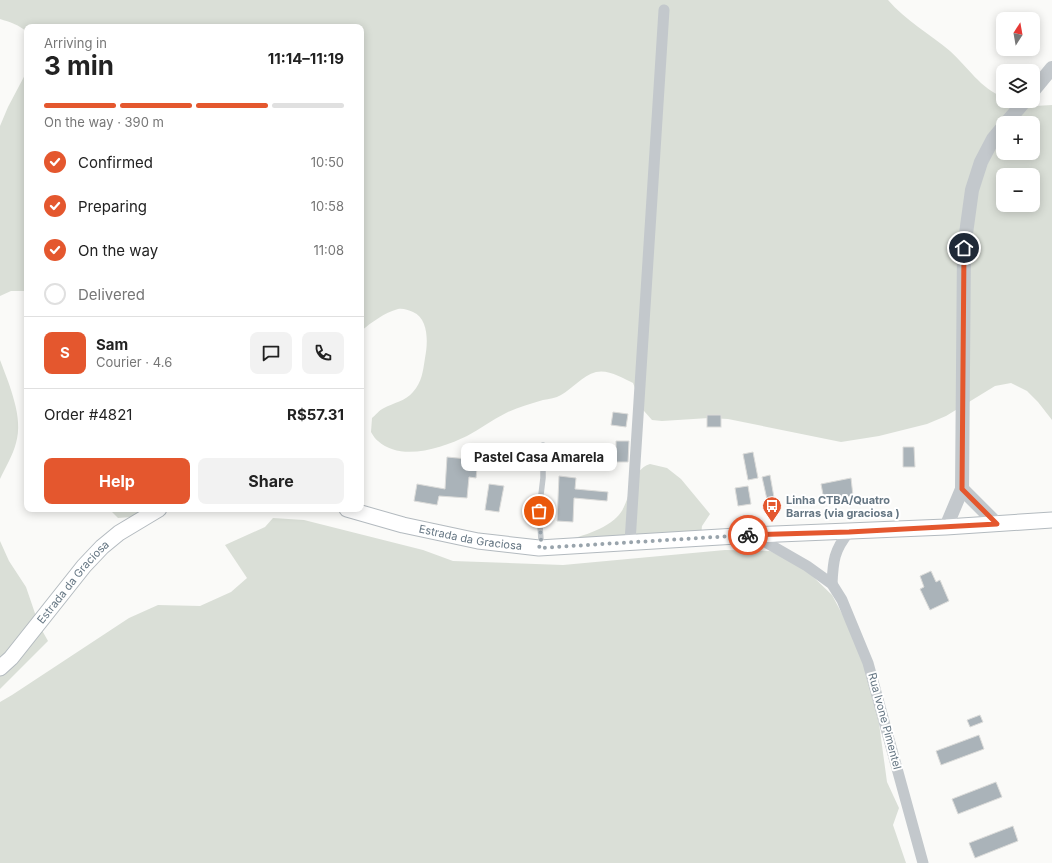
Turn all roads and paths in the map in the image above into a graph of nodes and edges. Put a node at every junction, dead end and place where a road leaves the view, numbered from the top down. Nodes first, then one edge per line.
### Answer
1 (664, 10) dead end
2 (1052, 68) edge
3 (1040, 83) edge
4 (1019, 108) edge
5 (1012, 116) edge
6 (996, 135) edge
7 (543, 444) dead end
8 (962, 489) junction
9 (154, 512) edge
10 (358, 512) edge
11 (1052, 520) edge
12 (997, 524) junction
13 (946, 527) junction
14 (849, 532) junction
15 (753, 535) junction
16 (630, 542) junction
17 (539, 548) junction
18 (832, 584) junction
19 (0, 668) edge
20 (923, 863) edge

1 - 16 street
2 - 3 street
4 - 5 street
6 - 8 street
7 - 17 lane
8 - 12 street
8 - 13 street
9 - 19 main road, Estrada da Graciosa
10 - 17 main road, Estrada da Graciosa
11 - 12 main road, Estrada da Graciosa
12 - 13 main road, Estrada da Graciosa
13 - 14 main road, Estrada da Graciosa
14 - 15 main road, Estrada da Graciosa
14 - 18 street
15 - 16 main road, Estrada da Graciosa
15 - 18 street, Rua Ivone Pimentel
16 - 17 main road, Estrada da Graciosa
18 - 20 street, Rua Ivone Pimentel

